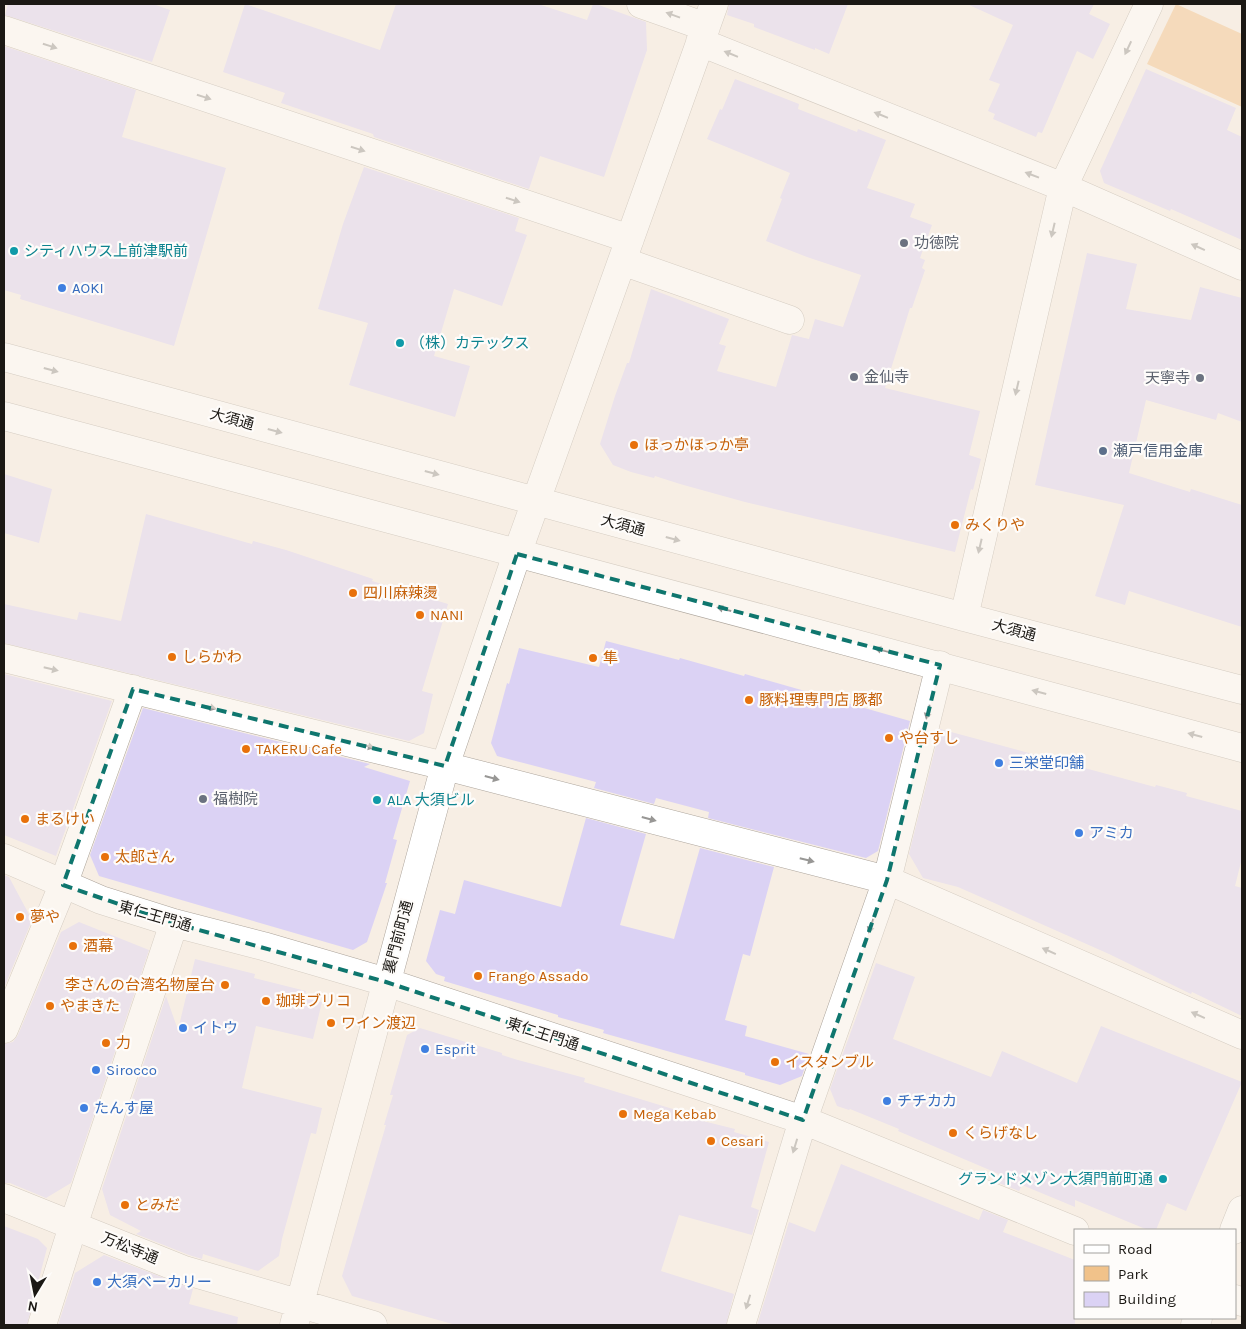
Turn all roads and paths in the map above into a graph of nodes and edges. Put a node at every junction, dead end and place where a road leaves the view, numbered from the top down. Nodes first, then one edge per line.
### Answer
1 (641, 4) edge
2 (1149, 4) edge
3 (707, 24) edge
4 (4, 30) edge
5 (1063, 188) junction
6 (626, 250) junction
7 (1242, 266) edge
8 (790, 320) dead end
9 (4, 357) edge
10 (4, 416) edge
11 (536, 502) junction
12 (518, 554) junction
13 (964, 617) junction
14 (4, 658) edge
15 (940, 665) junction
16 (133, 688) junction
17 (1242, 690) edge
18 (1242, 748) edge
19 (445, 766) junction
20 (4, 858) edge
21 (887, 880) junction
22 (63, 885) junction
23 (174, 923) junction
24 (386, 982) junction
25 (4, 1029) edge
26 (1242, 1035) edge
27 (803, 1120) junction
28 (4, 1198) edge
29 (1242, 1210) edge
30 (74, 1226) junction
31 (1234, 1229) edge
32 (1074, 1231) edge
33 (297, 1315) edge
34 (42, 1325) edge
35 (373, 1325) edge
36 (741, 1325) edge

3 -> 1 street
2 -> 5 street
5 -> 3 street
3 - 6 street, 裏門前町通
4 -> 6 street
7 -> 5 street
5 -> 13 street
6 - 8 street
6 - 11 street, 裏門前町通
9 -> 11 street, 大須通
10 - 12 street
11 - 12 street, 裏門前町通
11 -> 13 street, 大須通
15 -> 12 street
12 - 19 street, 裏門前町通
13 - 17 street, 大須通
14 -> 16 street
18 -> 15 street
15 -> 21 street
16 -> 19 street
16 - 22 street
19 -> 21 street
19 - 24 street, 裏門前町通
20 - 22 street, 東仁王門通
26 -> 21 street
21 -> 27 street
22 - 23 street, 東仁王門通
22 - 25 street
23 - 24 street, 東仁王門通
23 - 30 street
24 - 27 street, 東仁王門通
24 - 33 street, 裏門前町通
27 - 32 street, 東仁王門通
27 -> 36 street
28 - 30 street, 万松寺通
29 - 31 street
30 - 33 street, 万松寺通
30 - 34 street
33 - 35 street, 万松寺通

